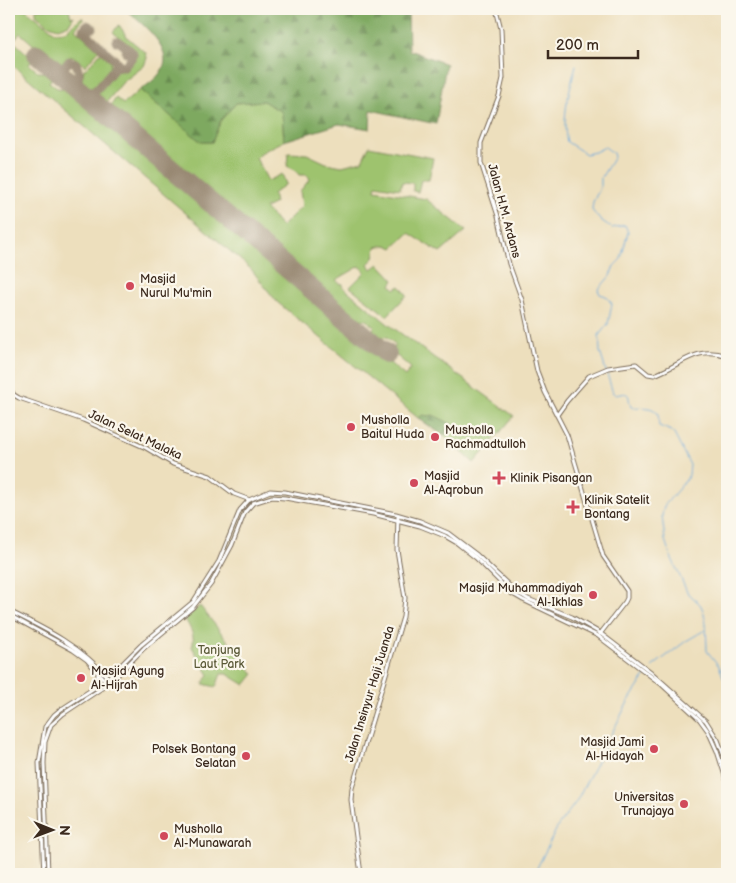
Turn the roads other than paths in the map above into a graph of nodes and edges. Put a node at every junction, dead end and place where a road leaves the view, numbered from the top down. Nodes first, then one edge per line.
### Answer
1 (496, 9) edge
2 (727, 356) edge
3 (9, 387) edge
4 (557, 414) junction
5 (250, 500) junction
6 (254, 503) junction
7 (398, 515) junction
8 (398, 520) junction
9 (9, 611) edge
10 (9, 616) edge
11 (49, 634) junction
12 (598, 634) junction
13 (647, 671) junction
14 (98, 672) junction
15 (108, 681) junction
16 (96, 688) junction
17 (721, 748) junction
18 (717, 750) junction
19 (724, 754) junction
20 (719, 756) junction
21 (42, 763) junction
22 (727, 764) edge
23 (42, 770) junction
24 (727, 782) edge
25 (44, 874) edge
26 (48, 874) edge
27 (361, 874) edge

1 - 4 street, Jalan H.M. Ardans
2 - 4 street
3 - 5 street, Jalan Selat Malaka
4 - 12 street, Jalan H.M. Ardans
5 - 6 street, Jalan Selat Malaka
5 - 7 street
5 - 15 street
6 - 8 street
6 - 15 street
7 - 8 street, Jalan Insinyur Haji Juanda
7 - 12 street
8 - 12 street
8 - 27 street, Jalan Insinyur Haji Juanda
9 - 11 street
10 - 11 street
11 - 14 street
11 - 15 street
12 - 13 street
13 - 17 street
13 - 18 street
14 - 15 street
14 - 16 street
15 - 16 street
15 - 21 street
16 - 21 street
17 - 18 street
17 - 19 street
18 - 20 street
19 - 20 street
19 - 22 street
20 - 24 street
21 - 23 street
23 - 25 street
23 - 26 street

